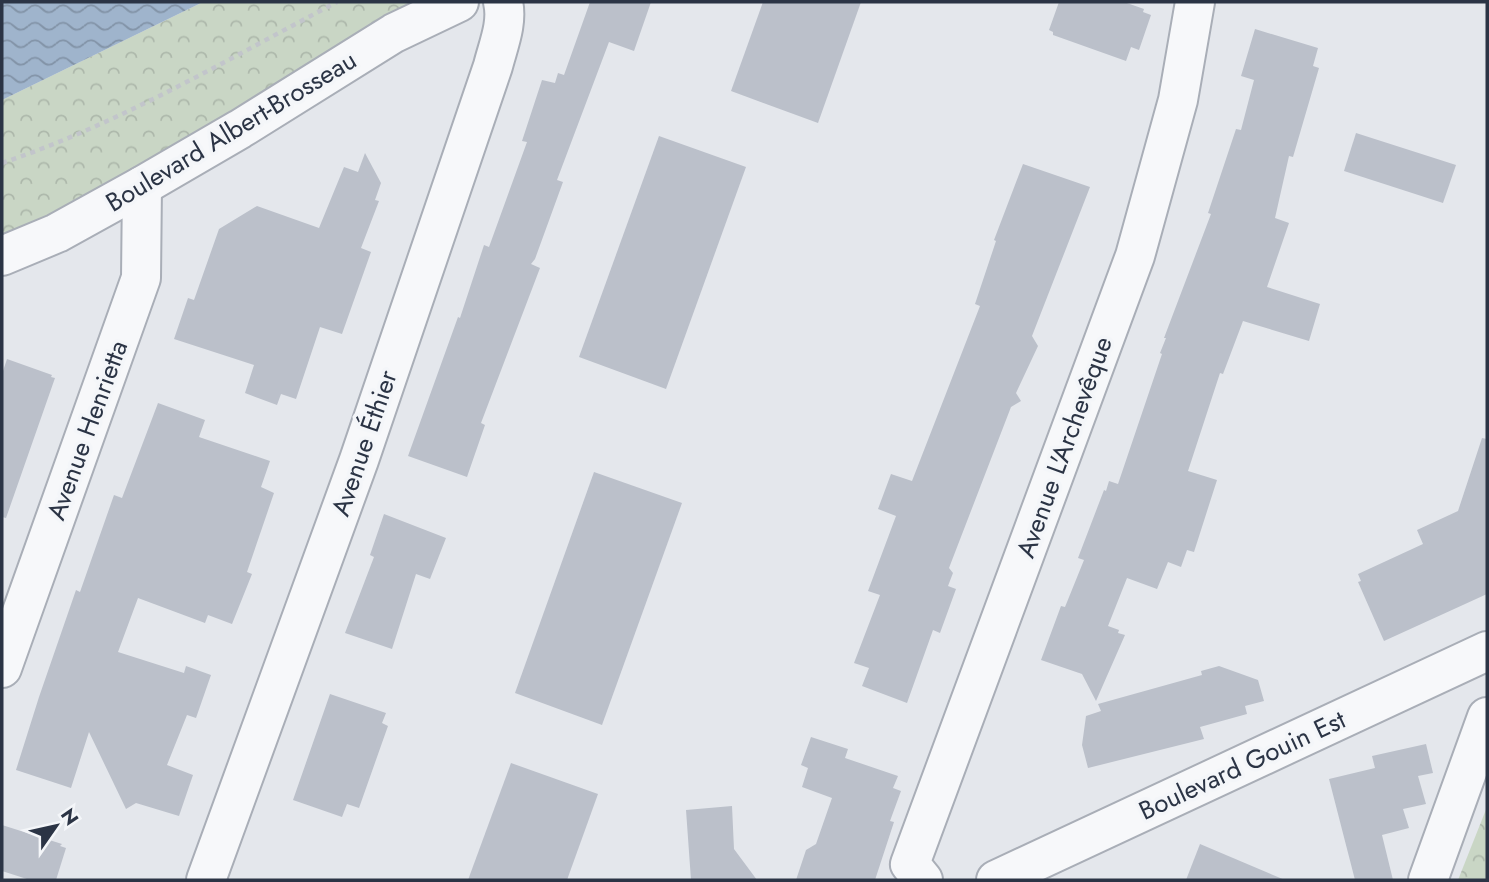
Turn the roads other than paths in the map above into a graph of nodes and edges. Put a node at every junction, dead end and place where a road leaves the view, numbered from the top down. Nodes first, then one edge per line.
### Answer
1 (459, 2) edge
2 (503, 2) edge
3 (1195, 2) edge
4 (142, 186) junction
5 (2, 257) edge
6 (1487, 651) edge
7 (2, 668) edge
8 (1487, 716) edge
9 (206, 880) edge
10 (923, 880) edge
11 (996, 880) edge
12 (1428, 880) edge

1 - 4 street, Boulevard Albert-Brosseau
2 - 9 street, Avenue Éthier
3 - 10 street, Avenue L'Archevêque
4 - 5 street, Boulevard Albert-Brosseau
4 - 7 street, Avenue Henrietta
6 - 11 street, Boulevard Gouin Est
8 - 12 street

